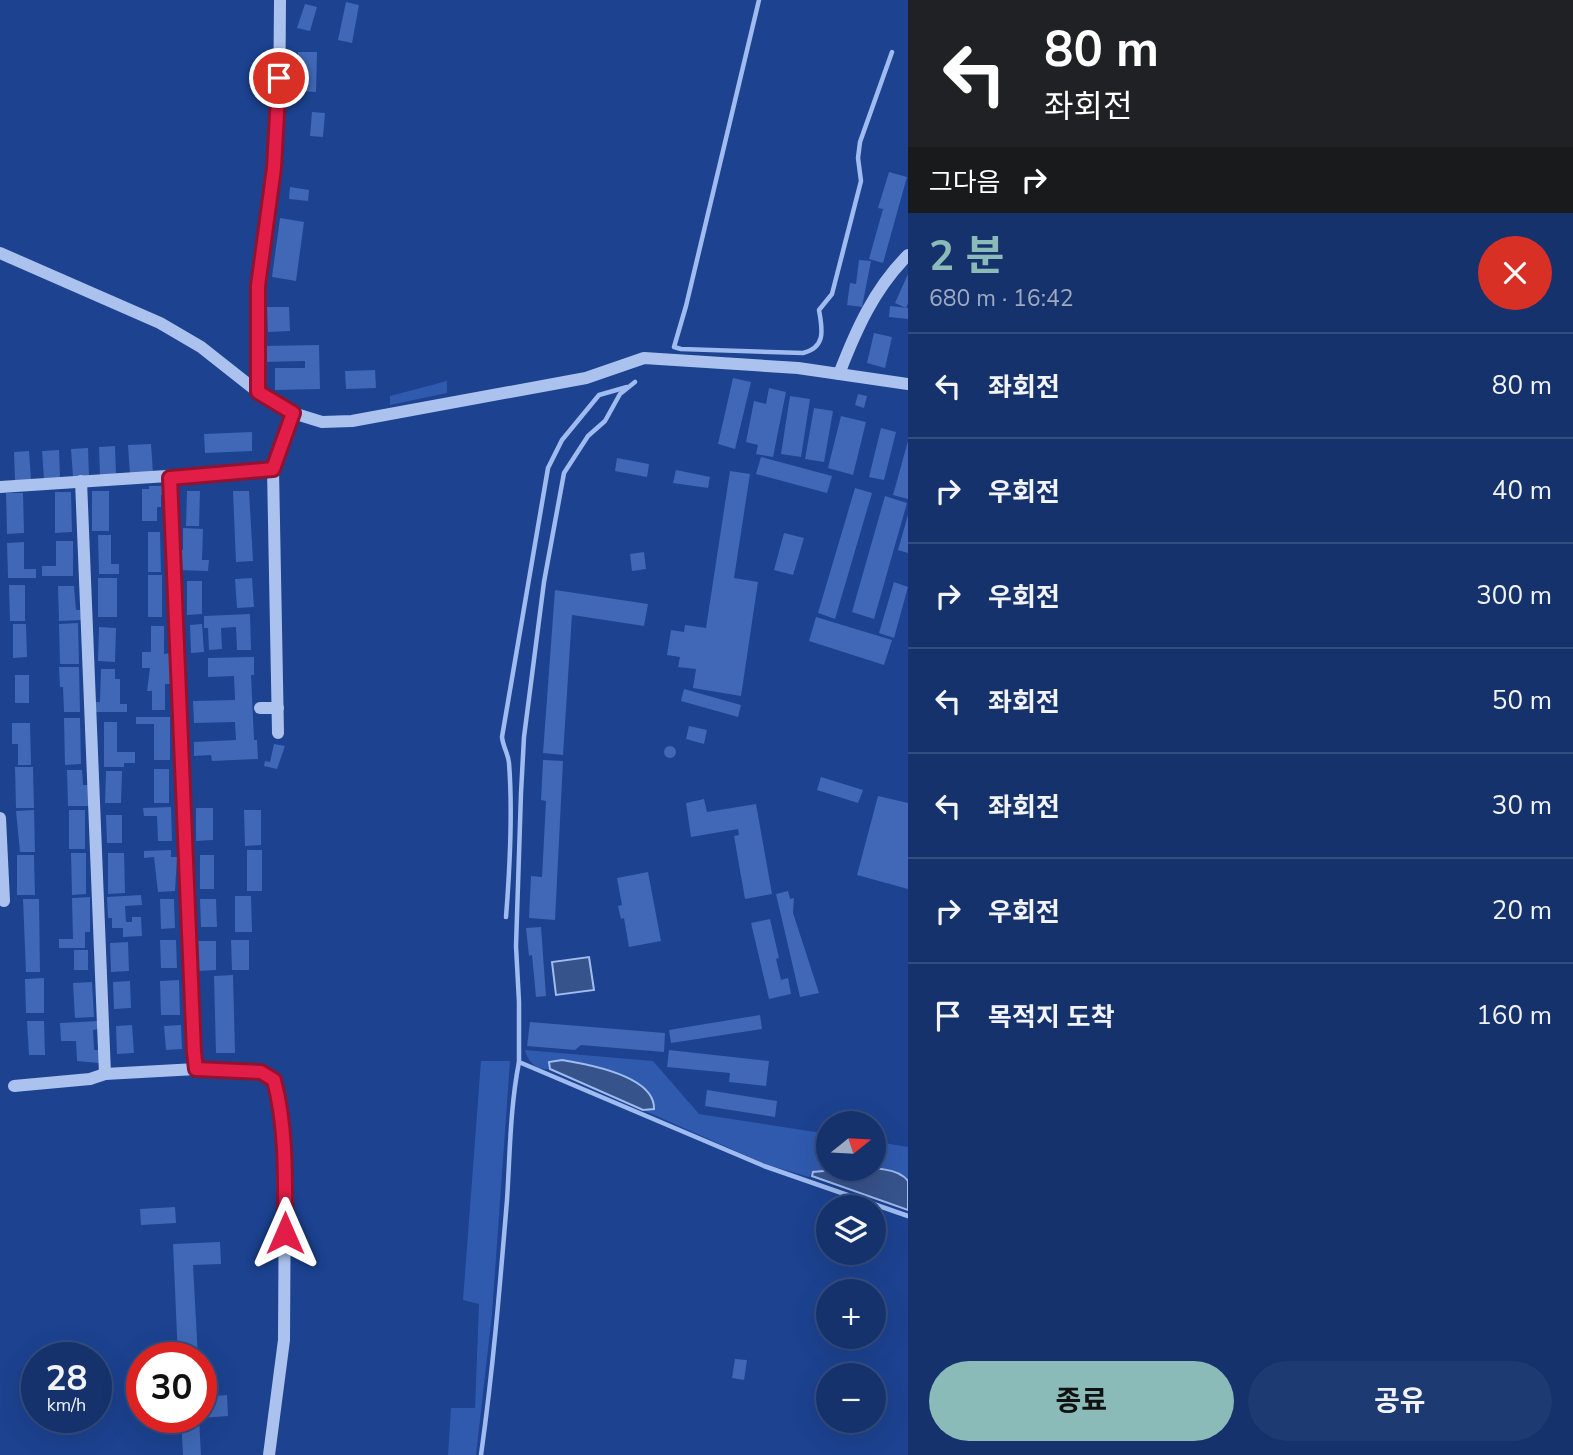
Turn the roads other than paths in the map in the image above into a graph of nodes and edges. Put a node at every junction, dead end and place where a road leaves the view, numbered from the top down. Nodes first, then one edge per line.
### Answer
1 (280, 0) edge
2 (0, 253) edge
3 (908, 255) edge
4 (839, 374) junction
5 (908, 384) edge
6 (258, 392) junction
7 (293, 413) junction
8 (273, 469) junction
9 (170, 478) junction
10 (81, 481) junction
11 (0, 487) edge
12 (260, 708) dead end
13 (278, 708) junction
14 (278, 733) dead end
15 (0, 818) edge
16 (4, 901) dead end
17 (196, 1069) junction
18 (104, 1074) junction
19 (14, 1086) dead end
20 (269, 1455) edge

1 - 6 street
2 - 6 street
3 - 4 street
4 - 5 street
4 - 7 street
6 - 7 street
7 - 8 street
8 - 9 street
8 - 13 street
9 - 10 street
9 - 17 street
10 - 11 street
10 - 18 street
12 - 13 street
13 - 14 street
15 - 16 street
17 - 18 street
17 - 20 street
18 - 19 street

